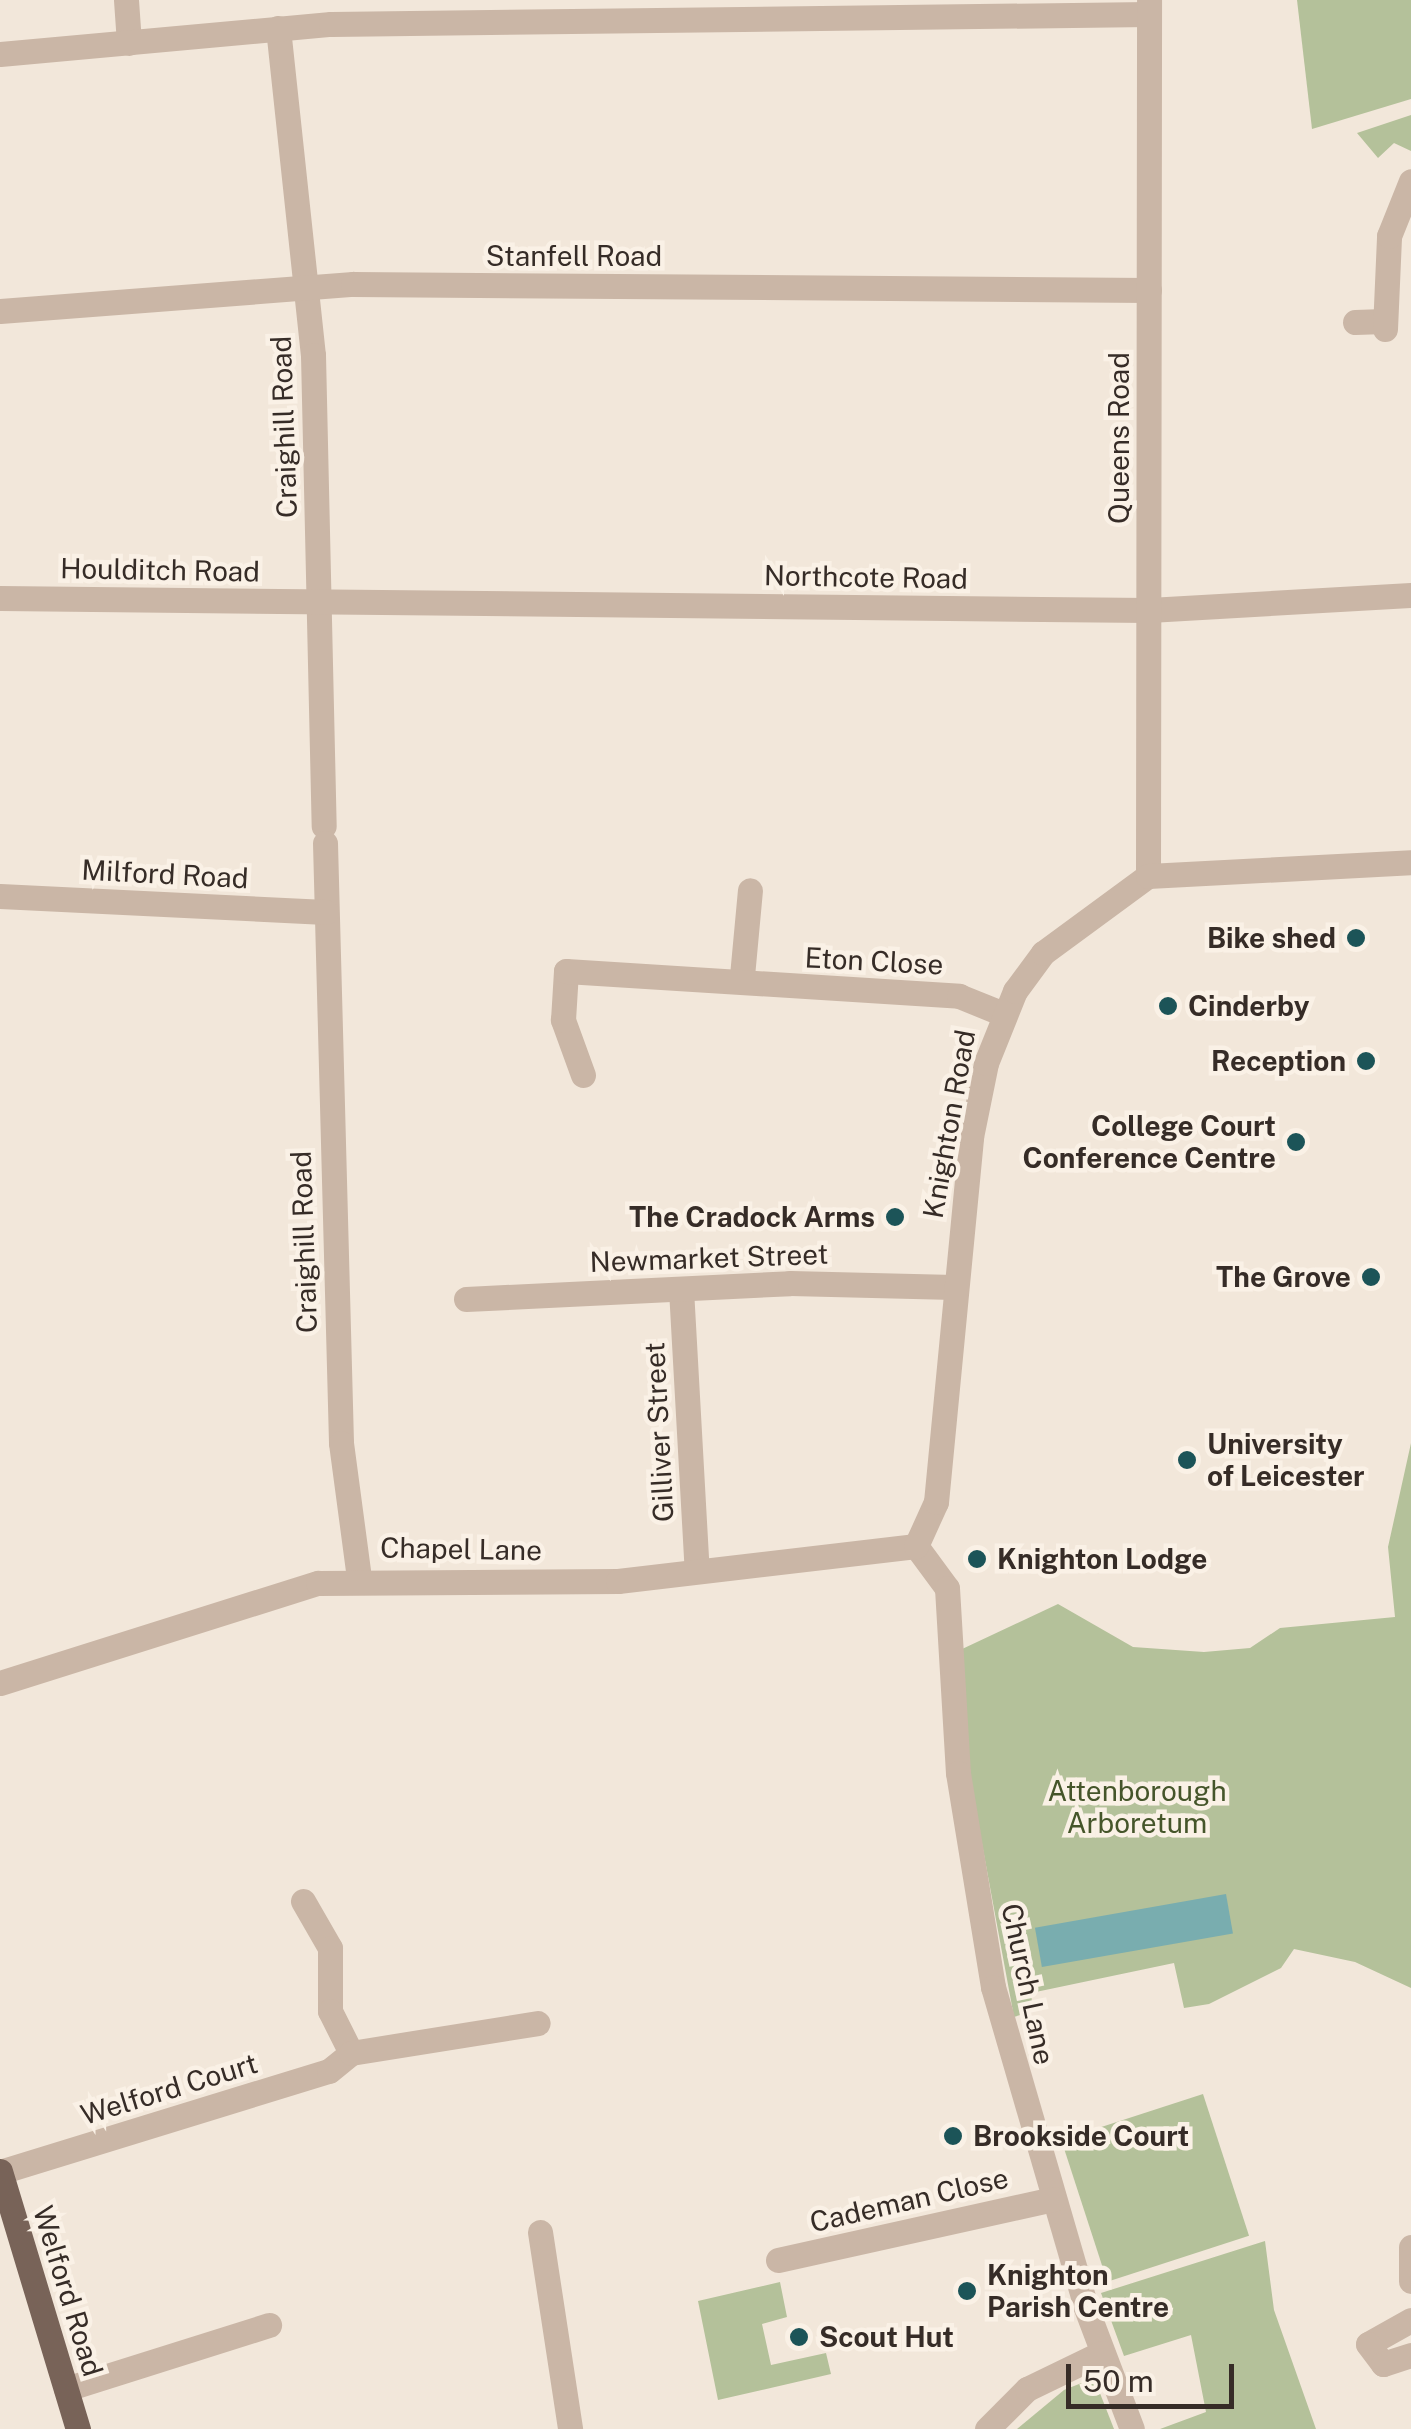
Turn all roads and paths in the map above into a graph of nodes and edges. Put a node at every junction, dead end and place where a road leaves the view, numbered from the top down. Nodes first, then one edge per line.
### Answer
1 (126, 0) edge
2 (1149, 7) edge
3 (848, 8) edge
4 (493, 10) edge
5 (278, 28) junction
6 (129, 42) junction
7 (0, 54) edge
8 (1406, 172) edge
9 (308, 285) junction
10 (1149, 290) junction
11 (0, 311) edge
12 (1355, 322) dead end
13 (1411, 596) edge
14 (0, 598) edge
15 (320, 602) junction
16 (1149, 610) junction
17 (1411, 862) edge
18 (1148, 876) junction
19 (750, 890) dead end
20 (0, 896) edge
21 (326, 912) junction
22 (742, 976) junction
23 (1001, 1014) junction
24 (583, 1075) dead end
25 (954, 1286) junction
26 (680, 1289) junction
27 (466, 1299) dead end
28 (922, 1539) junction
29 (697, 1570) junction
30 (359, 1578) junction
31 (0, 1683) edge
32 (303, 1901) dead end
33 (538, 2023) dead end
34 (351, 2053) junction
35 (0, 2172) edge
36 (1053, 2199) junction
37 (540, 2232) dead end
38 (1411, 2247) edge
39 (778, 2260) dead end
40 (1411, 2281) edge
41 (1411, 2320) edge
42 (269, 2325) dead end
43 (1100, 2353) junction
44 (1411, 2355) edge
45 (66, 2390) junction
46 (78, 2429) edge
47 (570, 2429) edge
48 (987, 2429) edge
49 (1132, 2429) edge

1 - 6 street
2 - 3 street
2 - 10 street, Queens Road
3 - 4 street
4 - 5 street
5 - 6 street
5 - 9 street, Craighill Road
6 - 7 street
8 - 12 street
9 - 10 street, Stanfell Road
9 - 11 street, Stanfell Road
9 - 15 street, Craighill Road
10 - 16 street, Queens Road
13 - 16 street, Northcote Road
14 - 15 street, Houlditch Road
15 - 16 street, Northcote Road
15 - 21 street, Craighill Road
16 - 18 street, Queens Road
17 - 18 street
18 - 23 street, Knighton Road
19 - 22 street
20 - 21 street, Milford Road
21 - 30 street, Craighill Road
22 - 23 street, Eton Close
22 - 24 street, Eton Close
23 - 25 street, Knighton Road
25 - 26 street, Newmarket Street
25 - 28 street, Knighton Road
26 - 27 street, Newmarket Street
26 - 29 street, Gilliver Street
28 - 29 street, Chapel Lane
28 - 36 street, Church Lane
29 - 30 street, Chapel Lane
30 - 31 street, Chapel Lane
32 - 34 street
33 - 34 street, Welford Court
34 - 35 street, Welford Court
35 - 45 main road, Welford Road
36 - 39 street, Cademan Close
36 - 43 street, Church Lane
37 - 47 street
38 - 40 street
41 - 44 street
42 - 45 street
43 - 48 street
43 - 49 street, Church Lane
45 - 46 main road, Welford Road

